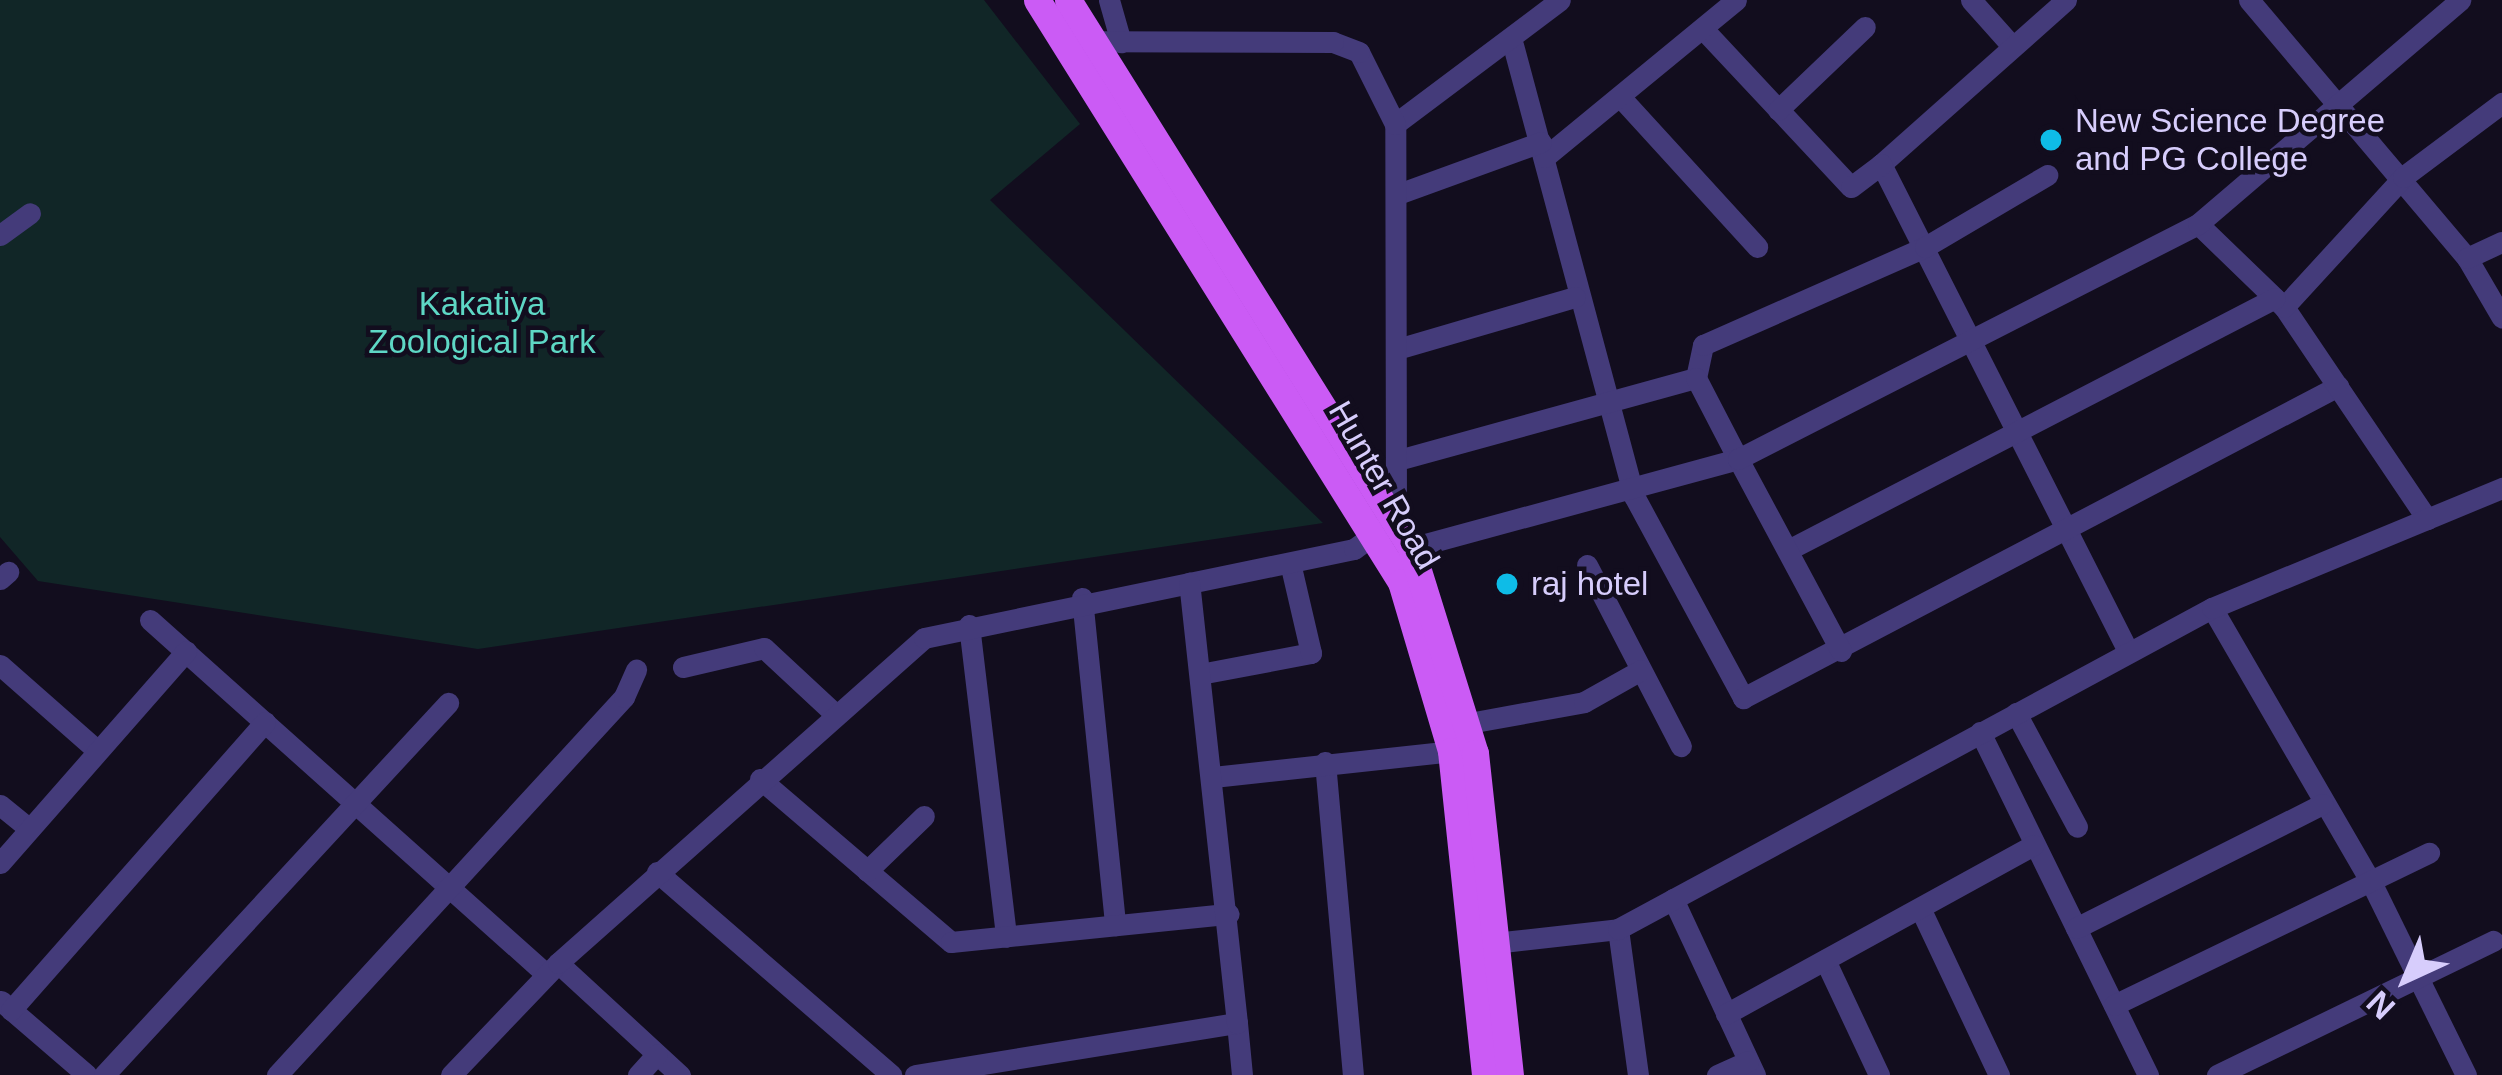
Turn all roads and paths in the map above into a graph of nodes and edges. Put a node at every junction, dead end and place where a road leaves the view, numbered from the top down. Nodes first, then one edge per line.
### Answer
1 (1037, 0) edge
2 (1068, 0) edge
3 (1109, 0) edge
4 (1560, 0) edge
5 (1736, 0) edge
6 (1970, 0) edge
7 (2066, 0) edge
8 (2459, 0) edge
9 (2256, 2) edge
10 (1865, 27) dead end
11 (1703, 29) junction
12 (1110, 42) junction
13 (1513, 44) junction
14 (2012, 46) junction
15 (1623, 100) junction
16 (2336, 102) junction
17 (2502, 104) edge
18 (1778, 110) junction
19 (1395, 124) junction
20 (1543, 150) junction
21 (1881, 164) junction
22 (2047, 175) dead end
23 (2403, 177) junction
24 (1398, 194) junction
25 (30, 213) dead end
26 (2198, 224) junction
27 (0, 235) edge
28 (2502, 242) edge
29 (1757, 247) dead end
30 (1925, 247) junction
31 (2468, 258) junction
32 (1576, 297) junction
33 (2280, 302) junction
34 (2502, 319) edge
35 (1974, 340) junction
36 (1404, 347) junction
37 (1696, 378) junction
38 (2338, 386) junction
39 (1608, 405) junction
40 (2023, 431) junction
41 (1738, 459) junction
42 (1398, 460) junction
43 (2502, 488) edge
44 (1634, 496) junction
45 (2427, 519) junction
46 (1387, 527) junction
47 (2076, 532) junction
48 (1411, 548) junction
49 (1788, 550) junction
50 (1290, 563) junction
51 (1587, 565) dead end
52 (1189, 583) junction
53 (1082, 598) junction
54 (2212, 608) junction
55 (150, 620) dead end
56 (969, 625) junction
57 (186, 651) junction
58 (1841, 651) junction
59 (2128, 652) junction
60 (0, 665) edge
61 (683, 667) dead end
62 (636, 670) dead end
63 (1641, 670) junction
64 (1200, 674) junction
65 (448, 703) dead end
66 (2016, 713) junction
67 (835, 714) junction
68 (266, 722) junction
69 (1469, 723) junction
70 (1980, 732) junction
71 (1681, 746) dead end
72 (98, 751) junction
73 (1451, 751) junction
74 (1324, 762) junction
75 (1213, 777) junction
76 (760, 778) junction
77 (353, 802) junction
78 (2323, 804) junction
79 (0, 805) edge
80 (923, 816) dead end
81 (2078, 827) dead end
82 (30, 829) junction
83 (2034, 845) junction
84 (2429, 853) dead end
85 (0, 863) edge
86 (867, 871) junction
87 (657, 872) junction
88 (2371, 882) junction
89 (451, 889) junction
90 (1672, 899) junction
91 (1920, 908) junction
92 (1229, 914) junction
93 (1115, 926) junction
94 (2076, 928) junction
95 (1618, 929) junction
96 (1006, 937) junction
97 (2494, 941) dead end
98 (1488, 956) junction
99 (1826, 960) junction
100 (552, 969) junction
101 (2420, 975) junction
102 (5, 1005) edge
103 (2114, 1005) junction
104 (1726, 1014) junction
105 (1238, 1023) junction
106 (657, 1054) junction
107 (1751, 1068) edge
108 (87, 1075) edge
109 (104, 1075) edge
110 (278, 1075) edge
111 (451, 1075) edge
112 (638, 1075) edge
113 (680, 1075) edge
114 (891, 1075) edge
115 (915, 1075) edge
116 (1242, 1075) edge
117 (1353, 1075) edge
118 (1485, 1075) edge
119 (1510, 1075) edge
120 (1638, 1075) edge
121 (1717, 1075) edge
122 (1879, 1075) edge
123 (1999, 1075) edge
124 (2148, 1075) edge
125 (2217, 1075) edge
126 (2466, 1075) edge

1 - 46 main road, Hunter Road
2 - 12 main road, Hunter Road
3 - 12 street
4 - 13 street
5 - 11 street
6 - 14 street
7 - 14 street
8 - 16 street
9 - 16 street
10 - 18 street
11 - 15 street
11 - 18 street
12 - 19 street
12 - 46 main road, Hunter Road
13 - 19 street
13 - 20 street
14 - 21 street
15 - 20 street
15 - 29 street
16 - 23 street
16 - 26 street
17 - 23 street
18 - 21 street
19 - 24 street
20 - 24 street
20 - 32 street
21 - 30 street
22 - 30 street
23 - 31 street
23 - 33 street
24 - 36 street
25 - 27 street
26 - 33 street
26 - 35 street
28 - 31 street
30 - 35 street
30 - 37 street
31 - 34 street
32 - 36 street
32 - 39 street
33 - 38 street
33 - 40 street
35 - 40 street
35 - 41 street
36 - 42 street
37 - 39 street
37 - 41 street
38 - 45 street
38 - 47 street
39 - 42 street
39 - 44 street
40 - 47 street
40 - 49 street
41 - 44 street
41 - 49 street
42 - 46 street
43 - 45 street
44 - 48 street
44 - 58 street
45 - 54 street
46 - 48 main road, Hunter Road
46 - 50 street
46 - 73 main road, Hunter Road
47 - 58 street
47 - 59 street
48 - 69 main road, Hunter Road
49 - 58 street
50 - 52 street
50 - 64 street
51 - 63 street
52 - 53 street
52 - 64 street
53 - 56 street
53 - 93 street
54 - 59 street
54 - 78 street
55 - 57 street
56 - 67 street
56 - 96 street
57 - 68 street
57 - 72 street
59 - 66 street
60 - 72 street
61 - 67 street
62 - 89 street
63 - 69 street
63 - 71 street
64 - 75 street
65 - 77 street
66 - 70 street
66 - 81 street
67 - 76 street
68 - 77 street
68 - 102 street
69 - 98 main road, Hunter Road
70 - 83 street
70 - 90 street
72 - 82 street
73 - 74 street
73 - 98 main road, Hunter Road
74 - 75 street
74 - 117 street
75 - 92 street
76 - 86 street
76 - 87 street
77 - 89 street
77 - 109 street
78 - 88 street
78 - 94 street
79 - 82 street
80 - 86 street
82 - 85 street
83 - 91 street
83 - 94 street
84 - 88 street
86 - 96 street
87 - 100 street
87 - 114 street
88 - 101 street
88 - 103 street
89 - 100 street
89 - 110 street
90 - 95 street
90 - 104 street
91 - 99 street
91 - 123 street
92 - 93 street
92 - 105 street
93 - 96 street
94 - 103 street
95 - 98 street
95 - 120 street
97 - 101 street
98 - 118 main road, Hunter Road
98 - 119 main road, Hunter Road
99 - 104 street
99 - 122 street
100 - 106 street
100 - 111 street
101 - 125 street
101 - 126 street
102 - 108 street
103 - 124 street
104 - 107 street
105 - 115 street
105 - 116 street
106 - 112 street
106 - 113 street
107 - 121 street

